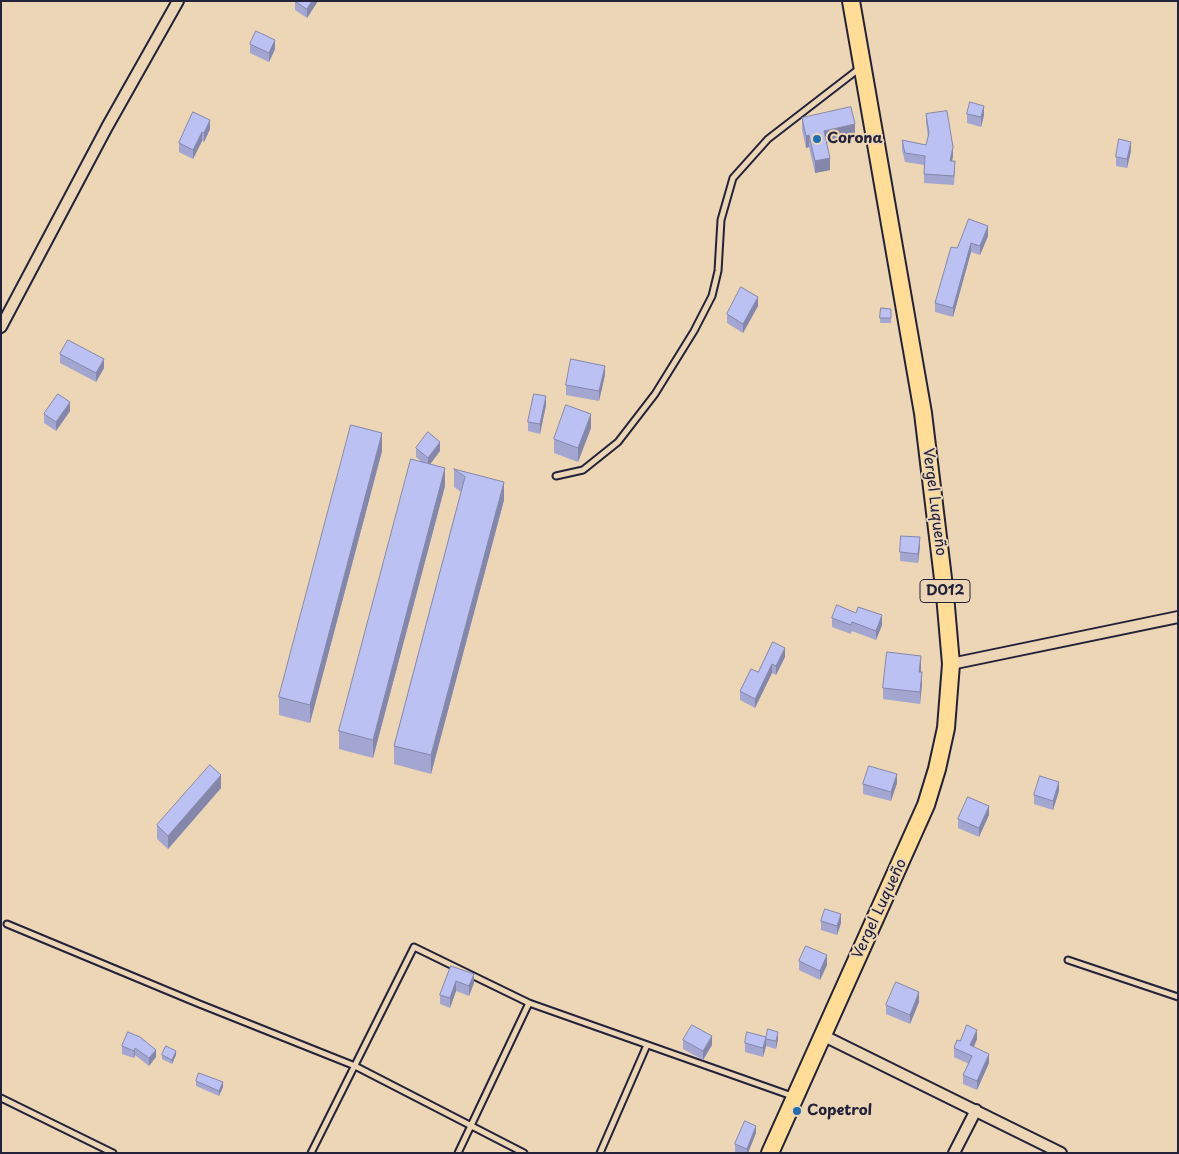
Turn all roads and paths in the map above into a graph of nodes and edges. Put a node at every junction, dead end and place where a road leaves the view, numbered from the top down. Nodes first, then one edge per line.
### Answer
1 (178, 1) edge
2 (851, 1) edge
3 (863, 66) junction
4 (1, 327) edge
5 (556, 476) dead end
6 (1178, 617) edge
7 (951, 664) junction
8 (7, 924) dead end
9 (1068, 960) dead end
10 (1178, 997) edge
11 (530, 1003) junction
12 (822, 1035) junction
13 (647, 1045) junction
14 (355, 1066) junction
15 (795, 1096) junction
16 (1, 1098) edge
17 (976, 1110) junction
18 (471, 1125) junction
19 (114, 1153) edge
20 (311, 1153) edge
21 (458, 1153) edge
22 (524, 1153) edge
23 (600, 1153) edge
24 (770, 1153) edge
25 (954, 1153) edge
26 (1062, 1153) edge

1 - 4 street
2 - 3 main road, Vergel Luqueño / D012
3 - 5 lane
3 - 7 main road, Vergel Luqueño / D012
6 - 7 street
7 - 12 main road, Vergel Luqueño / D012
8 - 14 lane
9 - 10 lane
11 - 13 lane
11 - 14 lane
11 - 18 lane
12 - 15 main road, Vergel Luqueño / D012
12 - 17 street
13 - 15 lane
13 - 23 lane
14 - 18 lane
14 - 20 lane
15 - 24 main road, Vergel Luqueño / D012
16 - 19 lane
17 - 25 street
17 - 26 street
18 - 21 lane
18 - 22 lane

